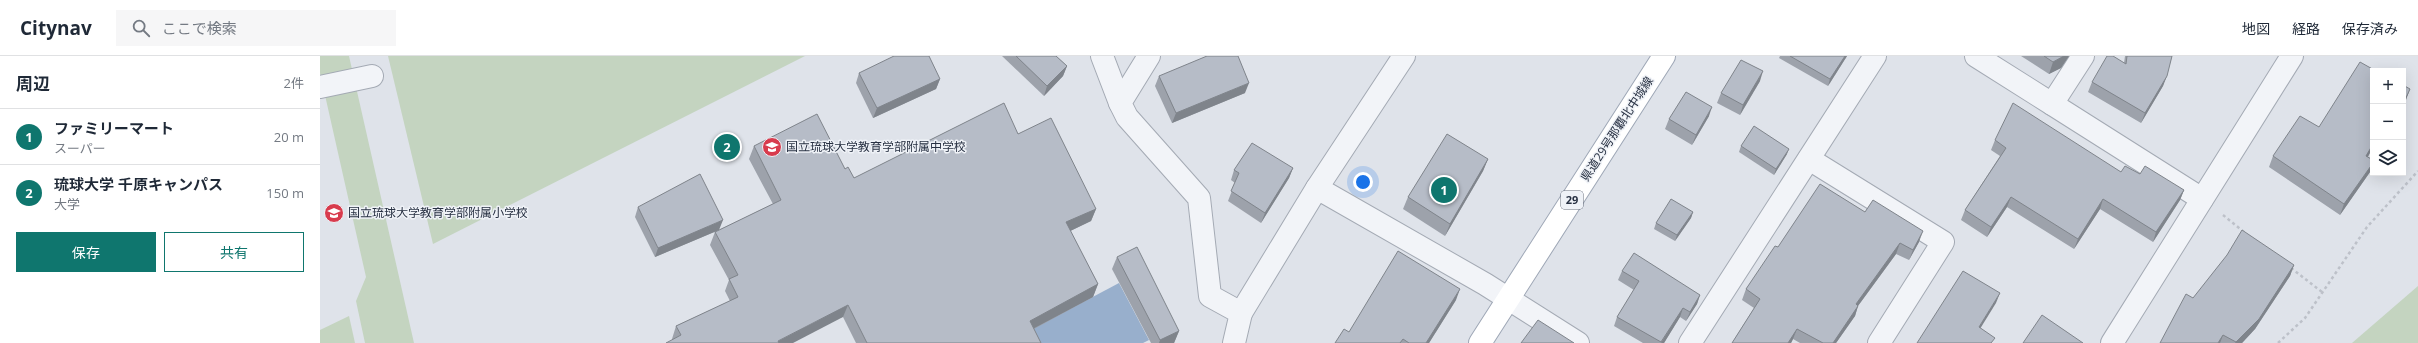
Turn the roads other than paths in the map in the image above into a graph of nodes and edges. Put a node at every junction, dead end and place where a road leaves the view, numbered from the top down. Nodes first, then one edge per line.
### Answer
1 (1102, 56) edge
2 (1149, 56) edge
3 (1404, 56) edge
4 (1664, 56) edge
5 (1875, 56) edge
6 (1976, 56) edge
7 (2083, 56) edge
8 (2292, 56) edge
9 (372, 76) dead end
10 (320, 88) edge
11 (1120, 103) junction
12 (2052, 104) junction
13 (1810, 159) junction
14 (1317, 188) junction
15 (2202, 199) junction
16 (1509, 299) junction
17 (1241, 313) junction
18 (1234, 343) edge
19 (1480, 343) edge
20 (1578, 343) edge
21 (1690, 343) edge
22 (1878, 343) edge
23 (2112, 343) edge

1 - 11 street
2 - 11 street
3 - 14 street
4 - 16 main road, 県道29号那覇北中城線 / 29
5 - 13 street
6 - 12 street
7 - 12 street
8 - 15 street
9 - 10 street
11 - 17 street
12 - 15 street
13 - 21 street
13 - 22 street
14 - 16 street
14 - 17 street
15 - 23 street
16 - 19 main road, 県道29号那覇北中城線 / 29
16 - 20 street
17 - 18 street

